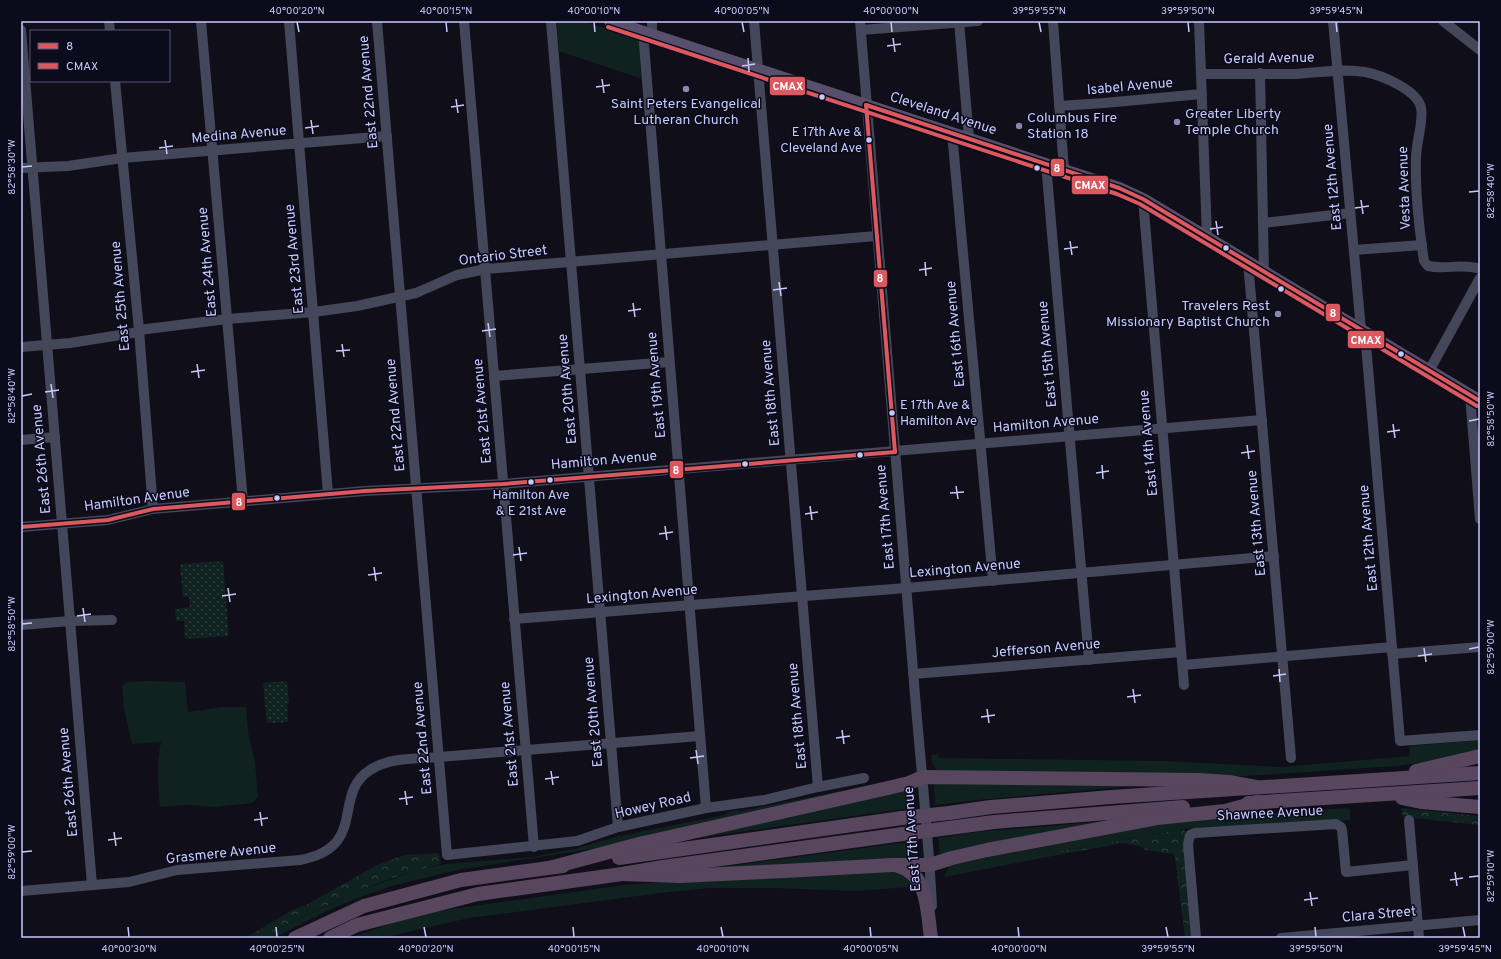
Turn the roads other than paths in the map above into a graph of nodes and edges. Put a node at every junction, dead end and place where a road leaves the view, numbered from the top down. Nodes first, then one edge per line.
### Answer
1 (202, 21) edge
2 (289, 21) edge
3 (377, 21) edge
4 (464, 21) edge
5 (551, 21) edge
6 (610, 21) edge
7 (652, 21) edge
8 (754, 21) edge
9 (978, 21) edge
10 (1053, 21) edge
11 (1199, 21) edge
12 (1333, 21) edge
13 (1444, 21) edge
14 (959, 22) edge
15 (860, 26) edge
16 (21, 30) edge
17 (648, 33) junction
18 (1480, 50) edge
19 (758, 70) junction
20 (1338, 71) junction
21 (1260, 73) junction
22 (1202, 74) junction
23 (115, 82) edge
24 (1202, 94) junction
25 (866, 105) junction
26 (1059, 106) junction
27 (952, 133) junction
28 (387, 136) junction
29 (969, 139) junction
30 (300, 143) junction
31 (212, 151) junction
32 (122, 158) junction
33 (1046, 164) junction
34 (32, 167) junction
35 (21, 168) edge
36 (1064, 170) junction
37 (1143, 199) junction
38 (1350, 213) junction
39 (1263, 223) junction
40 (876, 236) junction
41 (1207, 237) junction
42 (1422, 245) junction
43 (774, 246) junction
44 (1354, 250) junction
45 (660, 255) junction
46 (571, 262) junction
47 (1248, 262) junction
48 (486, 269) junction
49 (1480, 269) edge
50 (1264, 272) junction
51 (1480, 278) edge
52 (401, 297) junction
53 (314, 312) junction
54 (227, 319) junction
55 (139, 331) junction
56 (1363, 331) junction
57 (47, 345) junction
58 (21, 348) edge
59 (669, 362) junction
60 (580, 369) junction
61 (1429, 371) junction
62 (494, 376) junction
63 (1475, 398) edge
64 (1262, 420) junction
65 (1162, 428) junction
66 (1070, 436) junction
67 (55, 437) junction
68 (21, 440) edge
69 (980, 444) junction
70 (895, 452) junction
71 (791, 460) junction
72 (678, 469) junction
73 (589, 476) junction
74 (503, 484) junction
75 (416, 488) junction
76 (328, 494) junction
77 (243, 501) junction
78 (153, 508) junction
79 (1480, 519) edge
80 (62, 524) junction
81 (21, 527) edge
82 (1274, 556) junction
83 (1174, 565) junction
84 (1081, 573) junction
85 (993, 581) junction
86 (906, 588) junction
87 (802, 596) junction
88 (689, 605) junction
89 (600, 613) junction
90 (514, 619) junction
91 (112, 620) dead end
92 (70, 621) junction
93 (21, 625) edge
94 (1480, 647) edge
95 (1392, 651) junction
96 (1182, 652) junction
97 (1282, 657) junction
98 (1089, 660) junction
99 (1182, 665) junction
100 (913, 674) junction
101 (1184, 685) dead end
102 (1480, 735) edge
103 (700, 736) junction
104 (611, 743) junction
105 (525, 750) junction
106 (1480, 756) edge
107 (439, 757) junction
108 (1291, 758) dead end
109 (1480, 773) edge
110 (923, 777) junction
111 (864, 778) dead end
112 (1386, 779) junction
113 (818, 787) junction
114 (1256, 787) junction
115 (1480, 788) edge
116 (1386, 794) junction
117 (1258, 802) junction
118 (1480, 807) edge
119 (706, 808) junction
120 (1409, 820) dead end
121 (618, 827) junction
122 (534, 847) junction
123 (447, 855) joint
124 (892, 865) junction
125 (930, 865) junction
126 (1413, 865) junction
127 (553, 867) junction
128 (622, 874) junction
129 (92, 885) junction
130 (21, 891) edge
131 (1480, 920) edge
132 (1418, 926) junction
133 (295, 938) edge
134 (330, 938) edge
135 (933, 938) edge
136 (1196, 938) edge
137 (1281, 938) edge
138 (1419, 938) edge

1 - 31 street, East 24th Avenue
2 - 30 street, East 23rd Avenue
3 - 28 street, East 22nd Avenue
4 - 48 street, East 21st Avenue
5 - 46 street, East 20th Avenue
6 - 17 main road, Cleveland Avenue
7 - 17 street, East 19th Avenue
8 - 19 street, East 18th Avenue
9 - 14 street
10 - 26 street
11 - 22 street
12 - 20 street, East 12th Avenue
13 - 18 street
14 - 15 street
14 - 29 street
15 - 25 street, East 17th Avenue
16 - 34 street, East 26th Avenue
17 - 19 main road, Cleveland Avenue
17 - 45 street, East 19th Avenue
19 - 25 main road, Cleveland Avenue
19 - 43 street, East 18th Avenue
20 - 21 street, Gerald Avenue
20 - 38 street, East 12th Avenue
20 - 42 street, Vesta Avenue
21 - 22 street, Gerald Avenue
21 - 39 street
22 - 24 street
23 - 32 street, East 25th Avenue
24 - 26 street, Isabel Avenue
24 - 41 street
25 - 27 main road, Cleveland Avenue
25 - 40 street, East 17th Avenue
26 - 36 street
27 - 29 main road, Cleveland Avenue
27 - 69 street, East 16th Avenue
28 - 30 street, Medina Avenue
28 - 52 street, East 22nd Avenue
29 - 33 main road, Cleveland Avenue
30 - 31 street, Medina Avenue
30 - 53 street, East 23rd Avenue
31 - 32 street, Medina Avenue
31 - 54 street, East 24th Avenue
32 - 34 street, Medina Avenue
32 - 55 street, East 25th Avenue
33 - 36 main road, Cleveland Avenue
33 - 66 street, East 15th Avenue
34 - 35 street, Medina Avenue
34 - 57 street, East 26th Avenue
36 - 37 main road, Cleveland Avenue
37 - 41 main road, Cleveland Avenue
37 - 65 street, East 14th Avenue
38 - 39 street
38 - 44 street, East 12th Avenue
39 - 50 street
40 - 43 street, Ontario Street
40 - 70 street, East 17th Avenue
41 - 47 main road, Cleveland Avenue
42 - 44 street
42 - 49 street, Vesta Avenue
43 - 45 street, Ontario Street
43 - 71 street, East 18th Avenue
44 - 56 street, East 12th Avenue
45 - 46 street, Ontario Street
45 - 59 street, East 19th Avenue
46 - 48 street, Ontario Street
46 - 60 street, East 20th Avenue
47 - 50 main road, Cleveland Avenue
47 - 64 street, East 13th Avenue
48 - 52 street, Ontario Street
48 - 62 street, East 21st Avenue
50 - 56 main road, Cleveland Avenue
51 - 61 street
52 - 53 street, Ontario Street
52 - 75 street, East 22nd Avenue
53 - 54 street, Ontario Street
53 - 76 street, East 23rd Avenue
54 - 55 street, Ontario Street
54 - 77 street, East 24th Avenue
55 - 57 street, Ontario Street
55 - 78 street, East 25th Avenue
56 - 61 main road, Cleveland Avenue
56 - 95 street, East 12th Avenue
57 - 58 street, Ontario Street
57 - 67 street, East 26th Avenue
59 - 60 street
59 - 72 street, East 19th Avenue
60 - 62 street
60 - 73 street, East 20th Avenue
61 - 63 main road, Cleveland Avenue
62 - 74 street, East 21st Avenue
63 - 79 street
64 - 65 street, Hamilton Avenue
64 - 82 street, East 13th Avenue
65 - 66 street, Hamilton Avenue
65 - 83 street, East 14th Avenue
66 - 69 street, Hamilton Avenue
66 - 84 street, East 15th Avenue
67 - 68 street
67 - 80 street, East 26th Avenue
69 - 70 street, Hamilton Avenue
69 - 85 street, East 16th Avenue
70 - 71 street, Hamilton Avenue
70 - 86 street, East 17th Avenue
71 - 72 street, Hamilton Avenue
71 - 87 street, East 18th Avenue
72 - 73 street, Hamilton Avenue
72 - 88 street, East 19th Avenue
73 - 74 street, Hamilton Avenue
73 - 89 street, East 20th Avenue
74 - 75 street, Hamilton Avenue
74 - 90 street, East 21st Avenue
75 - 76 street, Hamilton Avenue
75 - 107 street, East 22nd Avenue
76 - 77 street, Hamilton Avenue
77 - 78 street, Hamilton Avenue
78 - 80 street, Hamilton Avenue
80 - 81 street, Hamilton Avenue
80 - 92 street, East 26th Avenue
82 - 83 street, Lexington Avenue
82 - 97 street, East 13th Avenue
83 - 84 street, Lexington Avenue
83 - 96 street, East 14th Avenue
84 - 85 street, Lexington Avenue
84 - 98 street, East 15th Avenue
85 - 86 street, Lexington Avenue
86 - 87 street, Lexington Avenue
86 - 100 street, East 17th Avenue
87 - 88 street, Lexington Avenue
87 - 113 street, East 18th Avenue
88 - 89 street, Lexington Avenue
88 - 103 street, East 19th Avenue
89 - 90 street, Lexington Avenue
89 - 104 street, East 20th Avenue
90 - 105 street, East 21st Avenue
91 - 92 street
92 - 93 street
92 - 129 street, East 26th Avenue
94 - 95 street
95 - 97 street
95 - 102 street, East 12th Avenue
96 - 98 street, Jefferson Avenue
96 - 99 street, East 14th Avenue
97 - 99 street
97 - 108 street, East 13th Avenue
98 - 100 street, Jefferson Avenue
99 - 101 street, East 14th Avenue
100 - 110 street, East 17th Avenue
103 - 104 street
103 - 119 street, East 19th Avenue
104 - 105 street
104 - 121 street, East 20th Avenue
105 - 107 street
105 - 122 street, East 21st Avenue
106 - 112 highway
107 - 123 street, East 22nd Avenue
107 - 129 street, Grasmere Avenue
109 - 112 highway
110 - 114 highway
110 - 125 street, East 17th Avenue
110 - 127 highway
111 - 113 street, Howey Road
112 - 114 highway
113 - 119 street, Howey Road
114 - 127 highway, bridge
115 - 116 highway
116 - 117 highway
116 - 118 highway
117 - 125 highway
117 - 128 highway, bridge
119 - 121 street, Howey Road
120 - 126 street
121 - 122 street, Howey Road
122 - 123 street, Howey Road
124 - 125 highway
124 - 128 highway
124 - 135 highway
125 - 135 street, East 17th Avenue
126 - 132 street
126 - 136 street, Shawnee Avenue
127 - 133 highway
128 - 134 highway
129 - 130 street, Grasmere Avenue
131 - 132 street, Clara Street
132 - 137 street, Clara Street
132 - 138 street

